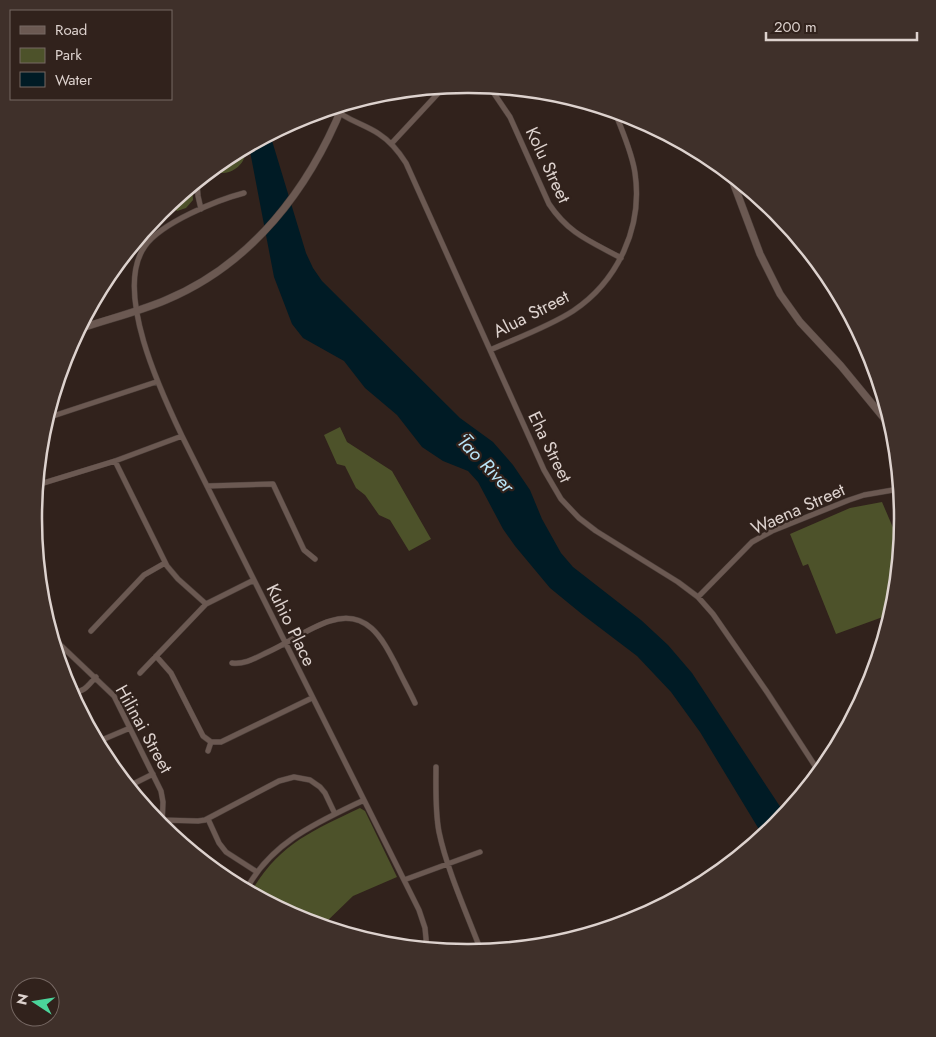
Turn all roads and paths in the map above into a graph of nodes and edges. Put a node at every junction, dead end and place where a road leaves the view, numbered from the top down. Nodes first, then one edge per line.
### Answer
1 (437, 94) edge
2 (494, 94) edge
3 (339, 114) joint
4 (618, 121) edge
5 (391, 144) junction
6 (735, 188) edge
7 (198, 190) edge
8 (244, 193) dead end
9 (201, 209) junction
10 (621, 258) junction
11 (137, 310) junction
12 (88, 326) edge
13 (490, 350) junction
14 (156, 382) junction
15 (880, 414) edge
16 (55, 415) edge
17 (182, 436) junction
18 (115, 461) junction
19 (44, 483) edge
20 (207, 486) junction
21 (893, 490) edge
22 (315, 559) dead end
23 (164, 563) junction
24 (254, 580) junction
25 (698, 597) junction
26 (206, 604) junction
27 (91, 631) dead end
28 (286, 644) junction
29 (62, 646) edge
30 (156, 656) junction
31 (232, 662) dead end
32 (140, 672) dead end
33 (96, 677) junction
34 (79, 691) edge
35 (312, 698) junction
36 (415, 703) dead end
37 (130, 728) junction
38 (105, 739) edge
39 (211, 742) junction
40 (208, 750) dead end
41 (815, 766) edge
42 (436, 767) dead end
43 (153, 774) junction
44 (134, 783) edge
45 (364, 800) junction
46 (162, 814) edge
47 (335, 814) junction
48 (208, 819) junction
49 (171, 823) edge
50 (480, 852) dead end
51 (448, 863) junction
52 (258, 872) junction
53 (404, 880) junction
54 (250, 884) edge
55 (427, 942) edge
56 (478, 944) edge

1 - 5 street
2 - 10 street, Kolu Street
3 - 5 street, Eha Street
3 - 11 street
4 - 10 street, Alua Street
5 - 13 street, Eha Street
6 - 15 street
7 - 9 street
8 - 9 street, Kuhio Place
9 - 11 street, Kuhio Place
10 - 13 street, Alua Street
11 - 12 street
11 - 14 street, Kuhio Place
13 - 25 street, Eha Street
14 - 16 street
14 - 17 street, Kuhio Place
17 - 18 street
17 - 20 street, Kuhio Place
18 - 19 street
18 - 23 street
20 - 22 street
20 - 24 street, Kuhio Place
21 - 25 street, Waena Street
23 - 26 street
23 - 27 street
24 - 26 street
24 - 28 street, Kuhio Place
25 - 41 street, Eha Street
26 - 30 street
28 - 31 street
28 - 35 street, Kuhio Place
28 - 36 street
29 - 33 street, Hilinai Street
30 - 32 street
30 - 39 street
33 - 34 street
33 - 37 street, Hilinai Street
35 - 39 street
35 - 45 street, Kuhio Place
37 - 38 street
37 - 43 street, Hilinai Street
39 - 40 street
42 - 51 street
43 - 44 street
43 - 46 street, Hilinai Street
45 - 47 street
45 - 53 street, Kuhio Place
47 - 48 street
47 - 52 street
48 - 49 street
48 - 52 street
50 - 51 street
51 - 53 street
51 - 56 street
52 - 54 street
53 - 55 street, Kuhio Place

